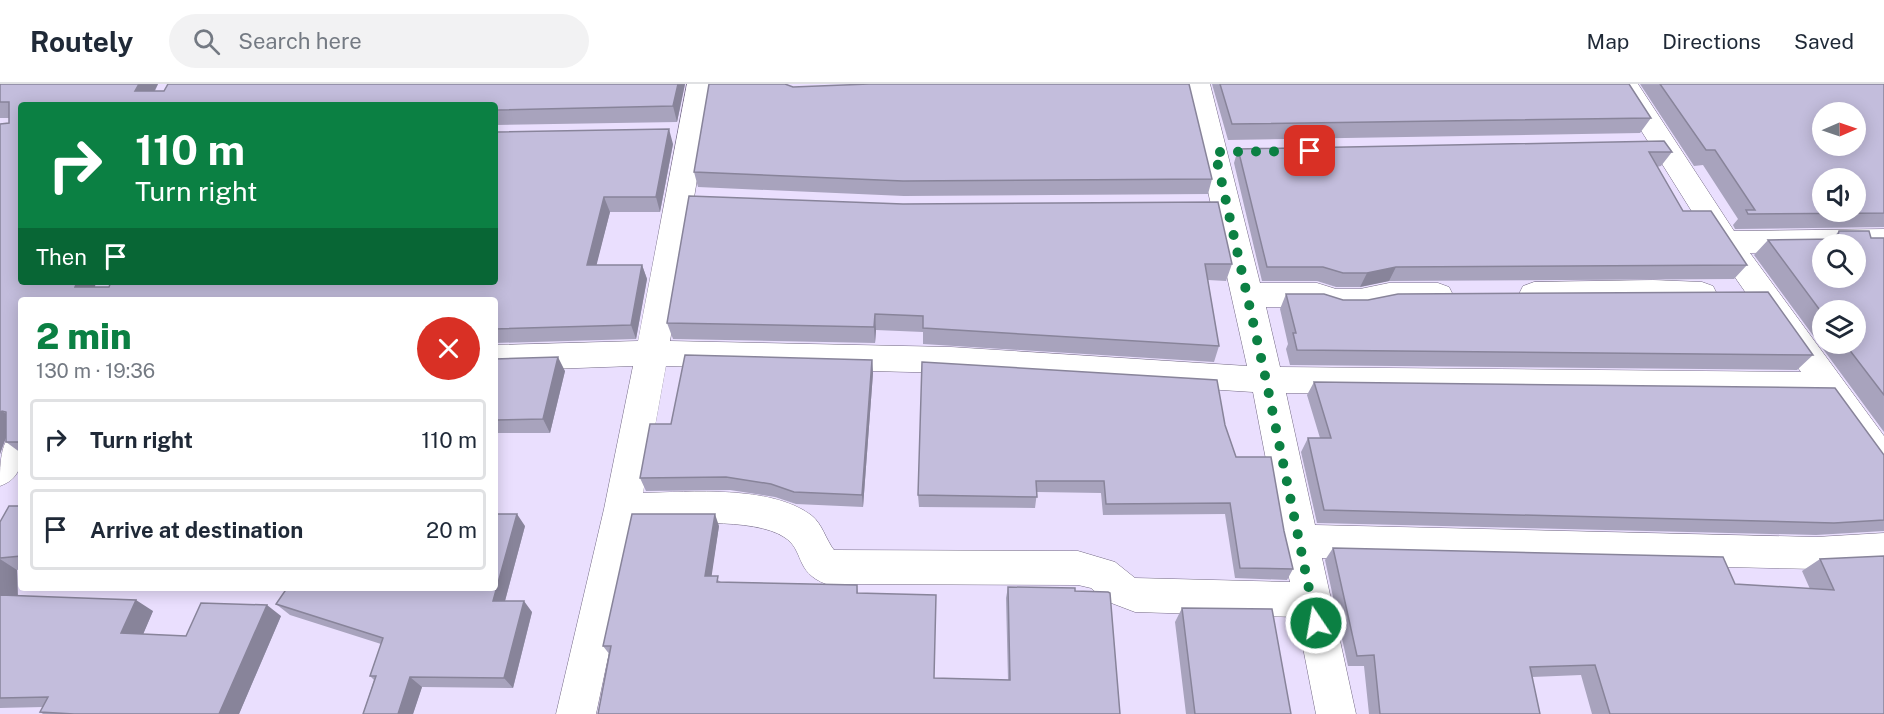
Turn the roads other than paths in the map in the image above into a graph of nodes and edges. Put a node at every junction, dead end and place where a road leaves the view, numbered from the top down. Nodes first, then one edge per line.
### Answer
1 (700, 84) edge
2 (1197, 84) edge
3 (1625, 84) edge
4 (1884, 240) edge
5 (1726, 242) junction
6 (1763, 293) junction
7 (1510, 294) edge
8 (1248, 295) junction
9 (1465, 295) edge
10 (652, 353) junction
11 (498, 358) edge
12 (1266, 380) junction
13 (1831, 386) junction
14 (18, 444) edge
15 (1884, 463) edge
16 (0, 471) edge
17 (622, 508) junction
18 (1298, 541) junction
19 (1884, 549) edge
20 (1311, 600) junction
21 (576, 714) edge
22 (1336, 714) edge

1 - 10 street
2 - 8 street
3 - 5 street
4 - 5 street
5 - 6 street
6 - 7 street
6 - 13 street
8 - 9 street
8 - 12 street
10 - 11 street
10 - 12 street
10 - 17 street
12 - 13 street
12 - 18 street
13 - 15 street
14 - 16 street
17 - 20 street
17 - 21 street
18 - 19 street
18 - 20 street
20 - 22 street

